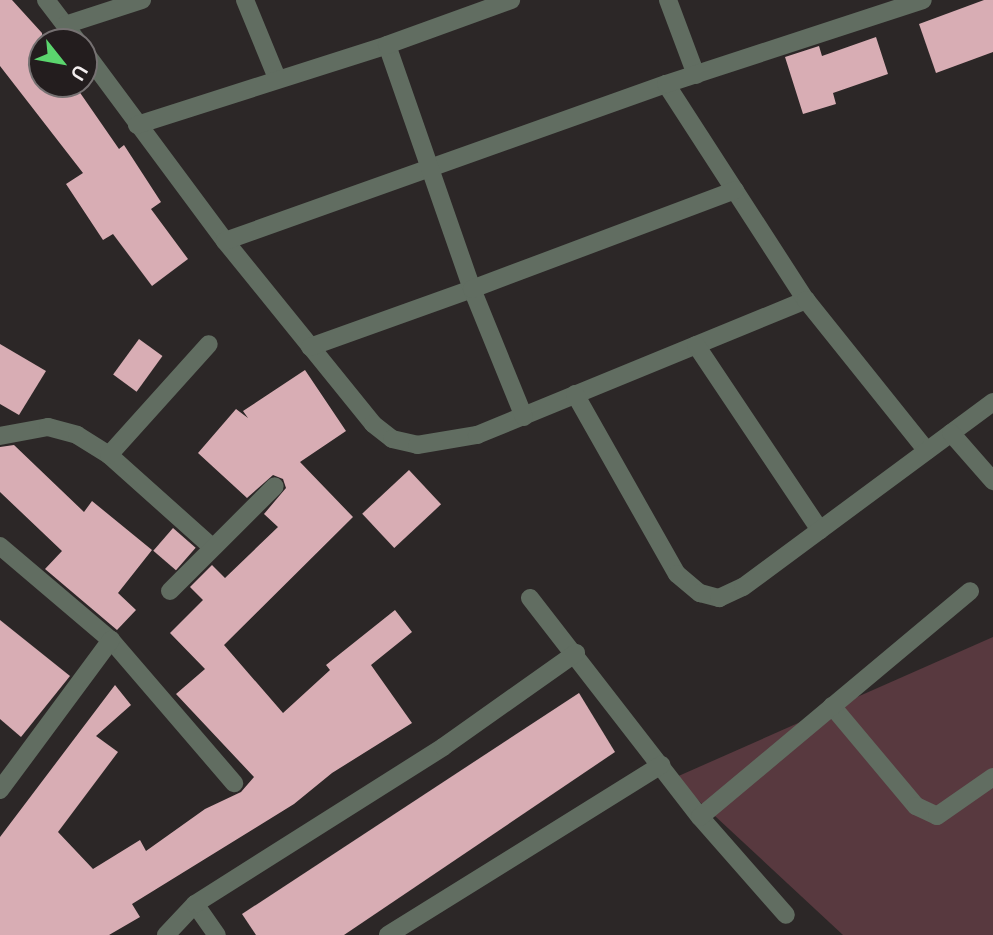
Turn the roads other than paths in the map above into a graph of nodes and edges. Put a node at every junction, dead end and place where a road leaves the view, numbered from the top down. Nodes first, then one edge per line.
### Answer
1 (46, 0) edge
2 (142, 0) edge
3 (245, 0) edge
4 (511, 0) edge
5 (668, 0) edge
6 (923, 0) edge
7 (65, 25) junction
8 (67, 28) edge
9 (387, 46) junction
10 (98, 70) edge
11 (696, 75) junction
12 (277, 78) junction
13 (666, 85) junction
14 (138, 125) junction
15 (431, 166) junction
16 (735, 190) junction
17 (225, 242) junction
18 (472, 289) junction
19 (806, 300) junction
20 (209, 344) dead end
21 (696, 345) junction
22 (310, 347) junction
23 (575, 394) junction
24 (993, 402) edge
25 (524, 417) junction
26 (951, 433) junction
27 (0, 436) edge
28 (927, 451) junction
29 (108, 455) junction
30 (993, 481) edge
31 (275, 486) dead end
32 (820, 530) junction
33 (0, 546) edge
34 (212, 547) junction
35 (970, 591) dead end
36 (170, 592) dead end
37 (530, 598) dead end
38 (111, 640) junction
39 (576, 653) junction
40 (832, 706) junction
41 (661, 765) junction
42 (993, 777) edge
43 (234, 783) dead end
44 (0, 790) edge
45 (699, 817) junction
46 (195, 904) junction
47 (786, 915) dead end
48 (166, 935) edge
49 (217, 935) edge
50 (388, 935) edge

1 - 7 street
2 - 7 street
3 - 12 street
4 - 9 street
5 - 11 street
6 - 11 street
7 - 8 street
9 - 12 street
9 - 15 street
10 - 14 street
11 - 13 street
12 - 14 street
13 - 15 street
13 - 16 street
14 - 17 street
15 - 17 street
15 - 18 street
16 - 18 street
16 - 19 street
17 - 22 street
18 - 22 street
18 - 25 street
19 - 21 street
19 - 28 street
20 - 29 street
21 - 23 street
21 - 32 street
22 - 25 street
23 - 25 street
23 - 32 street
24 - 26 street
26 - 28 street
26 - 30 street
27 - 29 street
28 - 32 street
29 - 34 street
31 - 34 street
33 - 38 street
34 - 36 street
35 - 40 street
37 - 39 street
38 - 43 street
38 - 44 street
39 - 41 street
39 - 46 street
40 - 42 street
40 - 45 street
41 - 45 street
41 - 50 street
45 - 47 street
46 - 48 street
46 - 49 street

